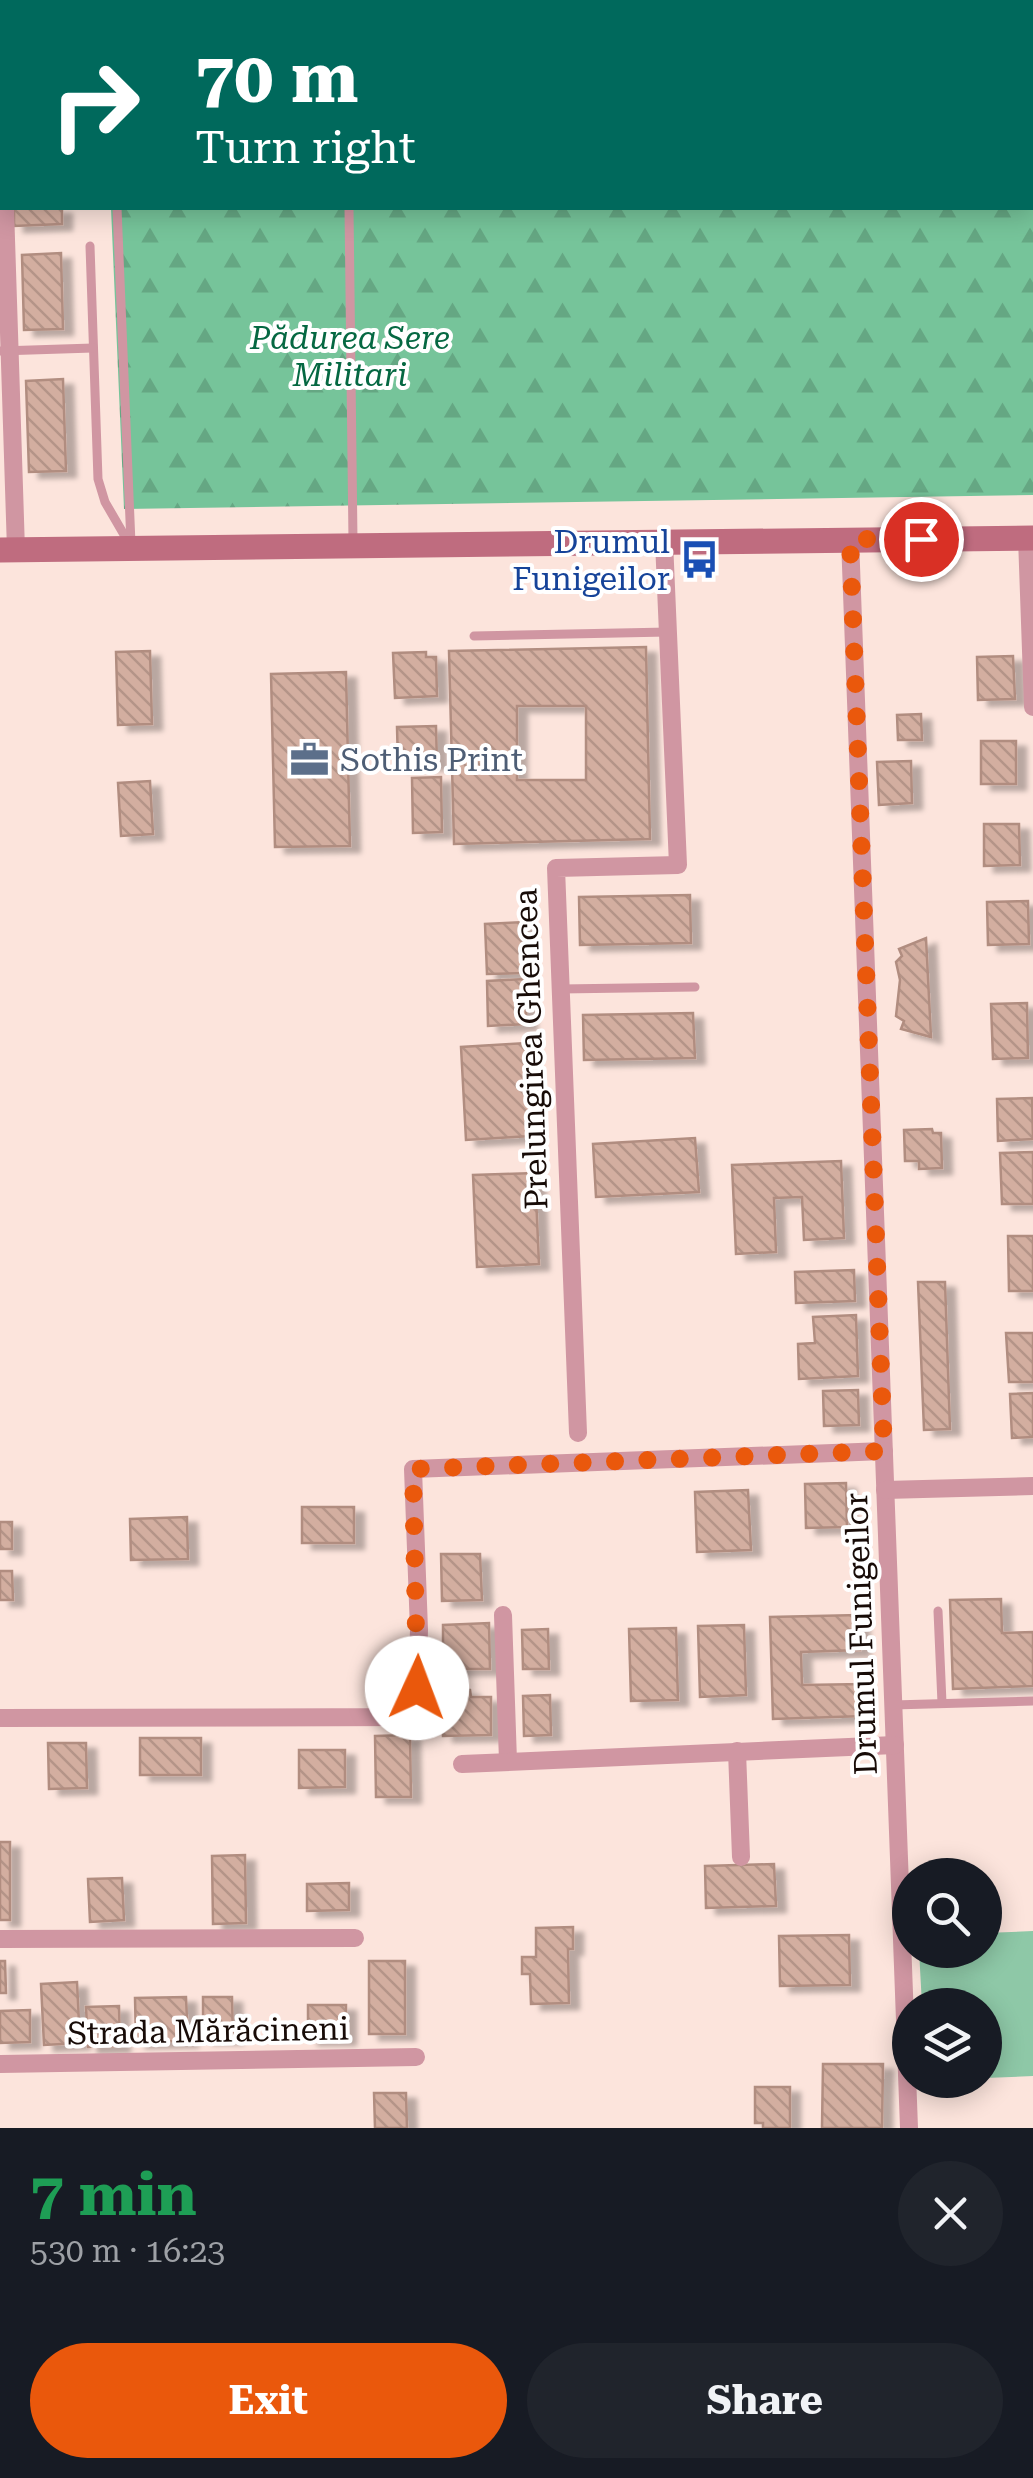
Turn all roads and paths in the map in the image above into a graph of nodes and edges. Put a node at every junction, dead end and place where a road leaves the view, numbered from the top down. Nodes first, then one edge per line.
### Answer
1 (5, 210) edge
2 (117, 210) edge
3 (349, 210) edge
4 (90, 246) dead end
5 (93, 348) junction
6 (5, 351) edge
7 (1030, 538) edge
8 (850, 539) junction
9 (664, 541) junction
10 (353, 544) junction
11 (131, 547) junction
12 (8, 550) edge
13 (668, 632) junction
14 (474, 636) dead end
15 (1033, 707) edge
16 (695, 987) dead end
17 (561, 989) junction
18 (578, 1433) dead end
19 (884, 1451) junction
20 (1033, 1486) edge
21 (885, 1490) junction
22 (938, 1611) dead end
23 (503, 1615) dead end
24 (1033, 1702) edge
25 (893, 1704) junction
26 (942, 1704) junction
27 (0, 1718) edge
28 (895, 1745) junction
29 (737, 1751) junction
30 (508, 1761) junction
31 (462, 1764) dead end
32 (741, 1856) dead end
33 (355, 1938) dead end
34 (0, 1939) edge
35 (416, 2057) dead end
36 (0, 2064) edge
37 (909, 2128) edge

1 - 6 street
2 - 11 lane
3 - 10 lane
4 - 5 lane
5 - 6 lane
5 - 11 lane
6 - 12 street
7 - 8 main road
7 - 15 street
8 - 9 main road
8 - 19 street, Drumul Funigeilor
9 - 10 main road
9 - 13 street, Prelungirea Ghencea
10 - 11 main road
11 - 12 main road
13 - 14 lane
13 - 17 street, Prelungirea Ghencea
16 - 17 lane
17 - 18 street, Prelungirea Ghencea
19 - 21 street, Drumul Funigeilor
19 - 27 street
20 - 21 street
21 - 25 street, Drumul Funigeilor
22 - 26 lane
23 - 30 street
24 - 26 lane
25 - 26 lane
25 - 28 street, Drumul Funigeilor
28 - 29 street
28 - 37 street, Drumul Funigeilor
29 - 30 street
29 - 32 street
30 - 31 street
33 - 34 street
35 - 36 street, Strada Mărăcineni

